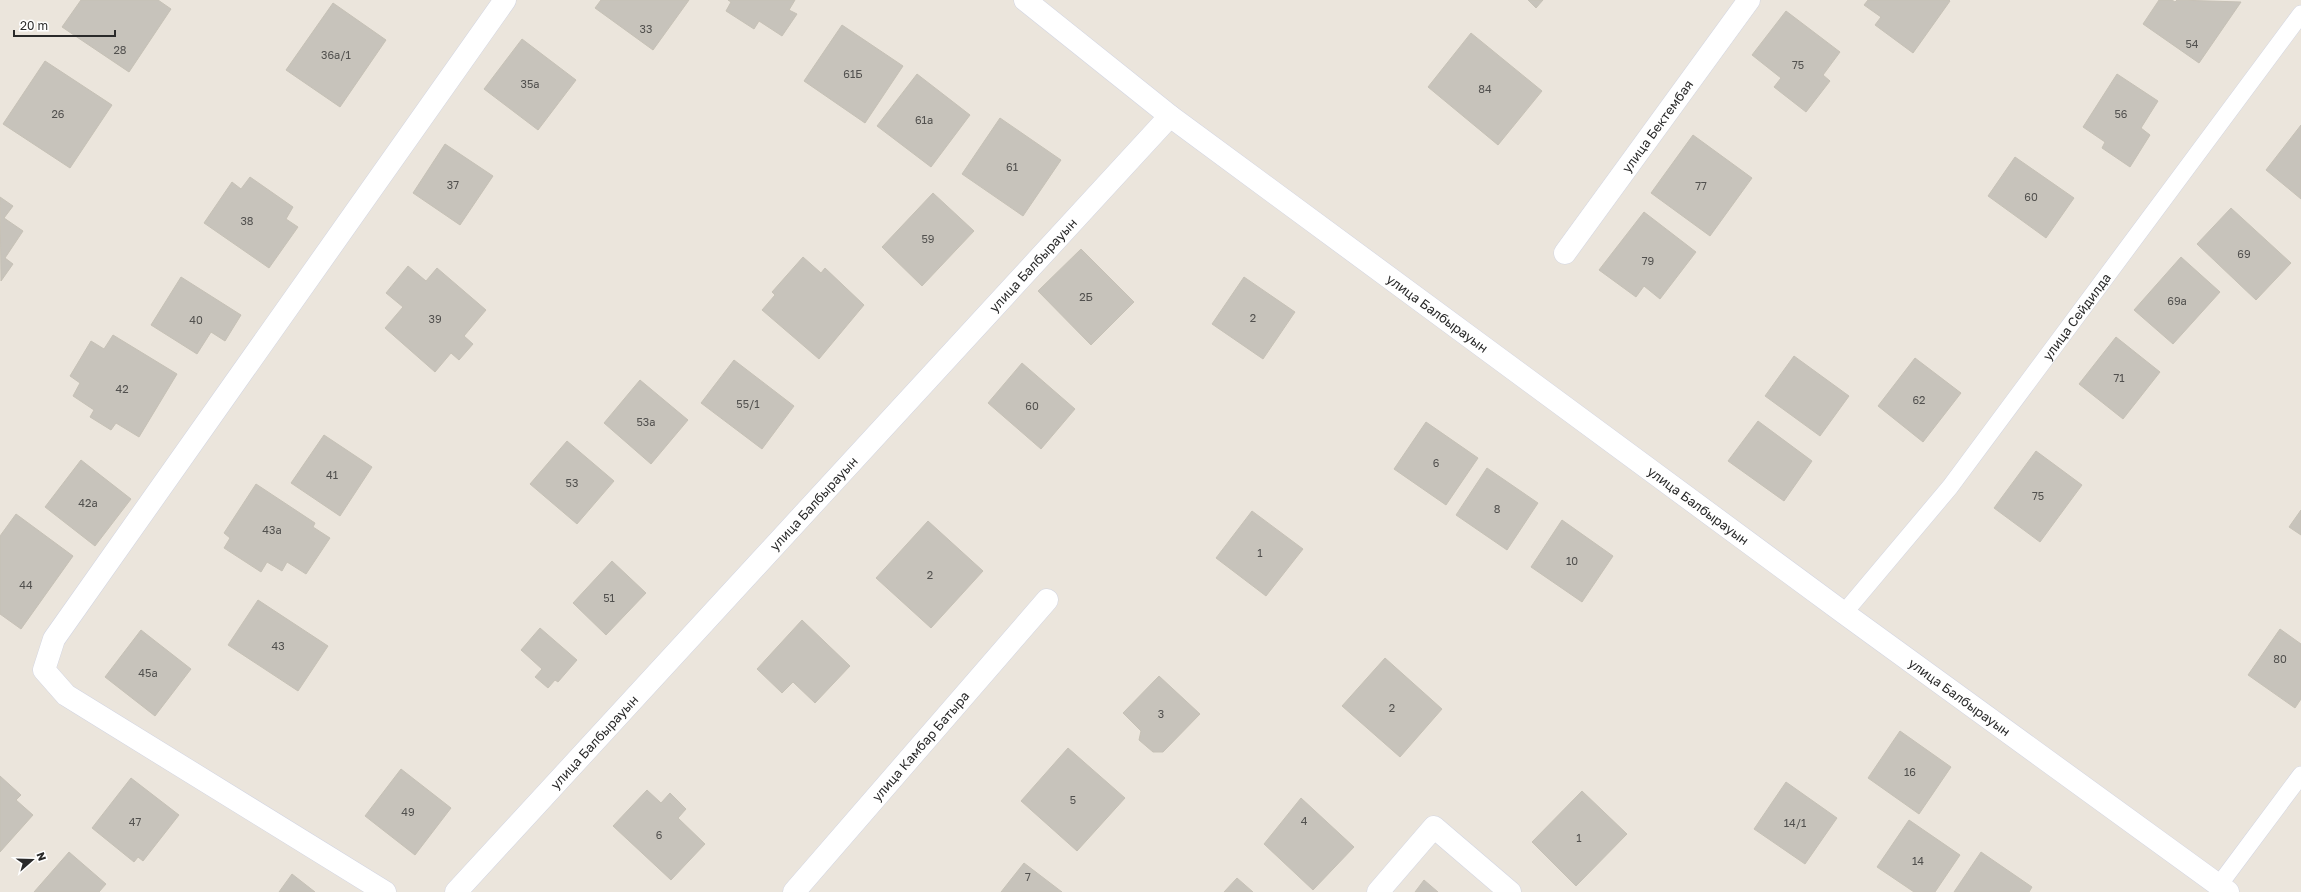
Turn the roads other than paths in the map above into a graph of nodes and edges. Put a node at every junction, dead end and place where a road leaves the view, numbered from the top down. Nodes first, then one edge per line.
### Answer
1 (505, 0) edge
2 (1025, 0) edge
3 (1749, 0) edge
4 (2301, 14) edge
5 (1170, 116) junction
6 (1565, 253) dead end
7 (1047, 600) dead end
8 (1844, 613) junction
9 (2301, 775) edge
10 (2224, 888) edge
11 (385, 892) edge
12 (456, 892) edge
13 (794, 892) edge
14 (1378, 892) edge
15 (1510, 892) edge

1 - 11 street
2 - 5 street, улица Балбырауын
3 - 6 street, улица Бектембая
4 - 8 lane, улица Сейдилда
5 - 8 street, улица Балбырауын
5 - 12 street, улица Балбырауын
7 - 13 street, улица Камбар Батыра
8 - 10 street, улица Балбырауын
9 - 10 lane
14 - 15 street

